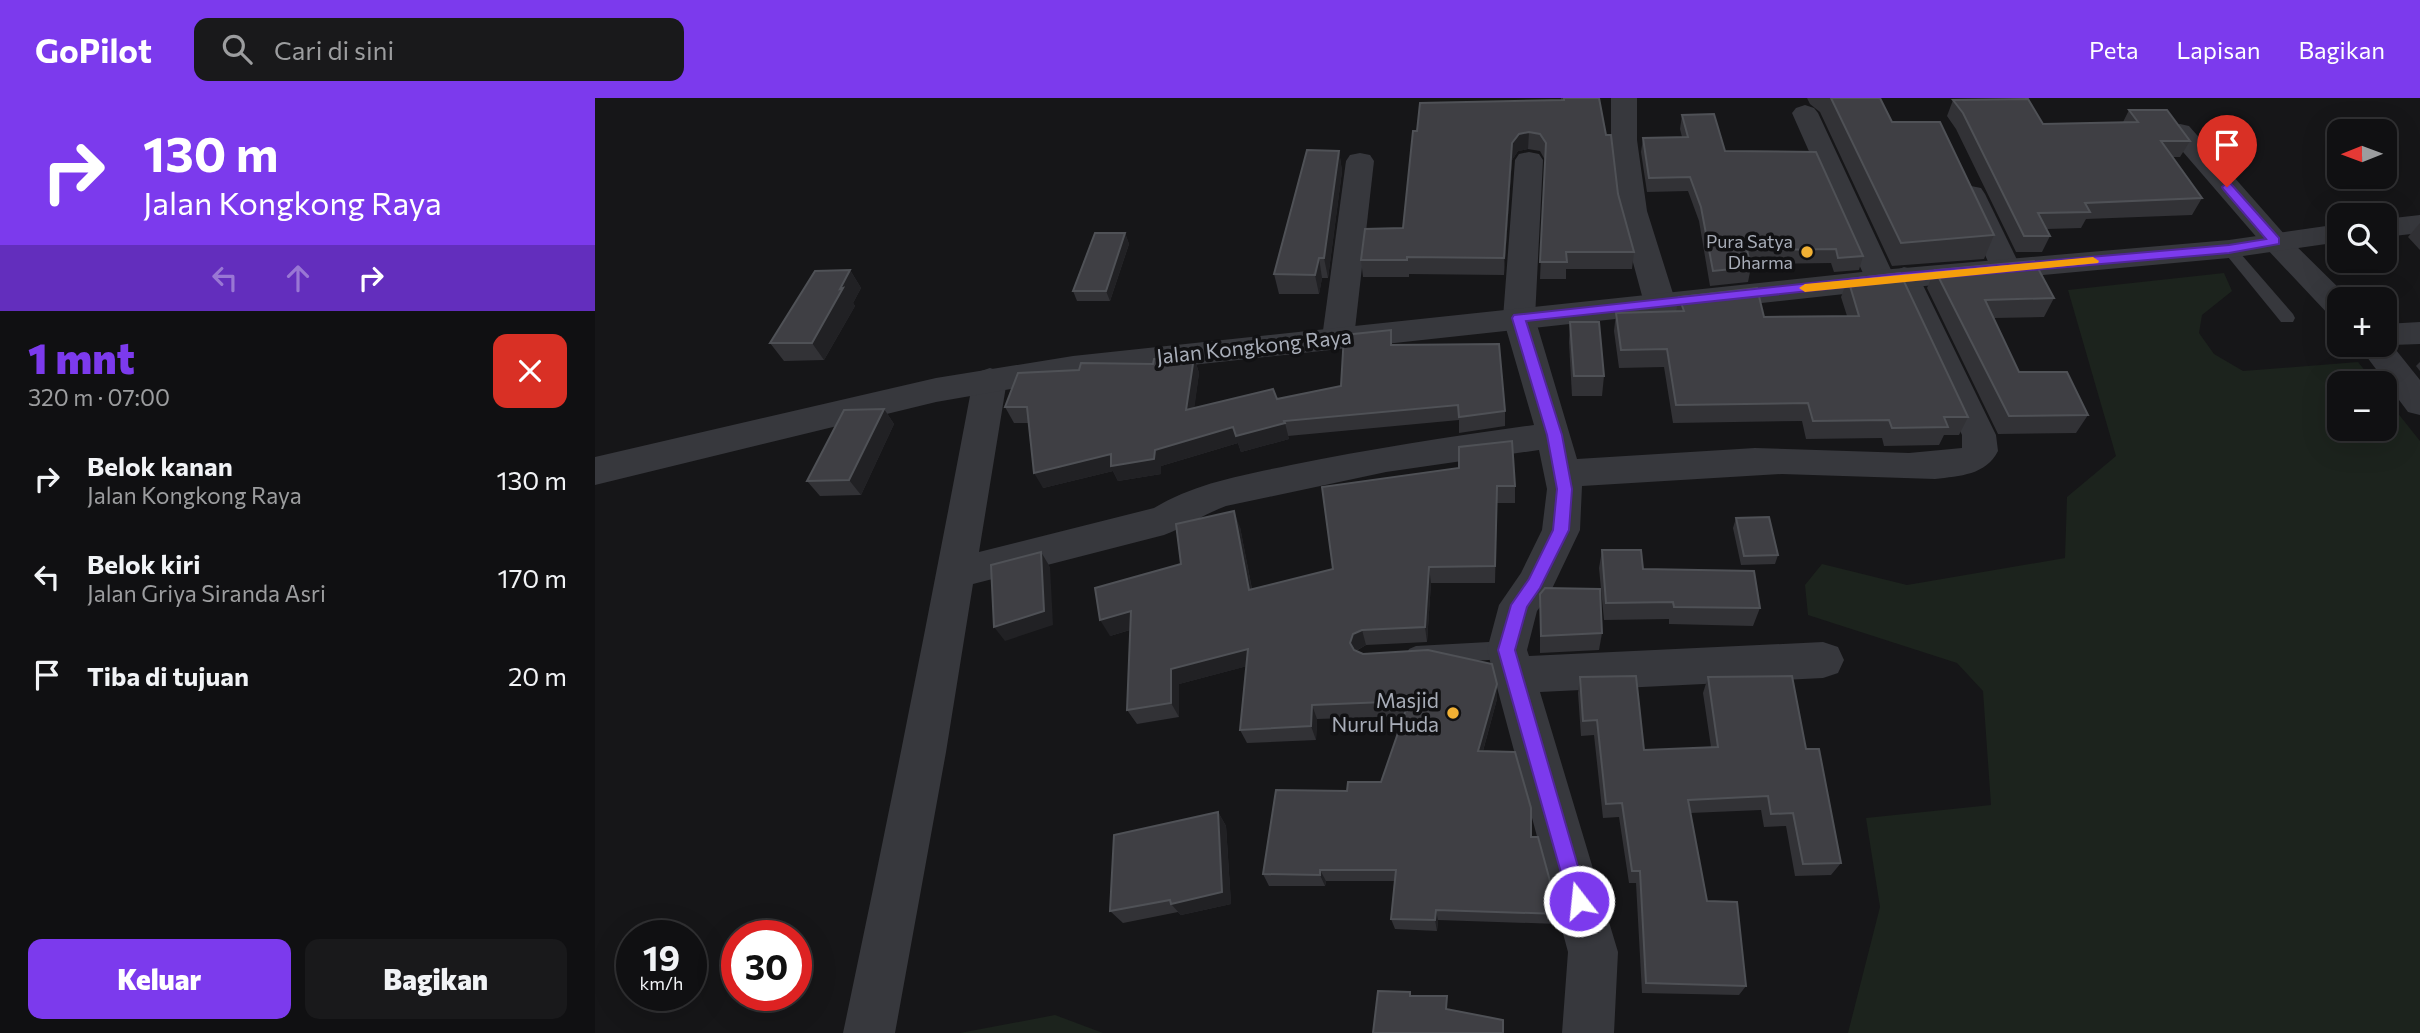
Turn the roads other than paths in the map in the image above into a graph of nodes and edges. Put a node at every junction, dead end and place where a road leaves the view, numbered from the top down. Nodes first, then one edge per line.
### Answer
1 (1624, 98) edge
2 (1805, 113) dead end
3 (2180, 132) edge
4 (1360, 160) dead end
5 (1529, 160) dead end
6 (1959, 168) edge
7 (2420, 224) edge
8 (2397, 227) edge
9 (2327, 235) edge
10 (2275, 241) junction
11 (2229, 249) junction
12 (2005, 268) junction
13 (1893, 278) junction
14 (2327, 295) edge
15 (1660, 303) junction
16 (1518, 318) junction
17 (2287, 318) dead end
18 (2420, 333) edge
19 (2397, 334) edge
20 (1338, 338) junction
21 (2384, 357) edge
22 (990, 380) junction
23 (2420, 403) edge
24 (1554, 435) junction
25 (595, 471) edge
26 (1563, 474) junction
27 (956, 573) junction
28 (1392, 656) edge
29 (1822, 660) dead end
30 (1511, 662) junction
31 (869, 1033) edge
32 (1588, 1033) edge

1 - 15 street
2 - 13 street
3 - 10 street
4 - 20 street
5 - 16 street
6 - 12 street
7 - 8 street
9 - 10 street, Jalan Kongkong Raya
10 - 11 street, Jalan Kongkong Raya
10 - 14 street
11 - 12 street, Jalan Kongkong Raya
11 - 17 lane
12 - 13 street, Jalan Kongkong Raya
13 - 15 street, Jalan Kongkong Raya
13 - 26 street
15 - 16 street, Jalan Kongkong Raya
16 - 20 street, Jalan Kongkong Raya
16 - 24 street
18 - 19 street
20 - 22 street, Jalan Kongkong Raya
21 - 23 street
22 - 25 street, Jalan Kongkong Raya
22 - 27 street
24 - 26 street
24 - 27 street
26 - 30 street
27 - 31 street
28 - 30 lane
29 - 30 street
30 - 32 street

